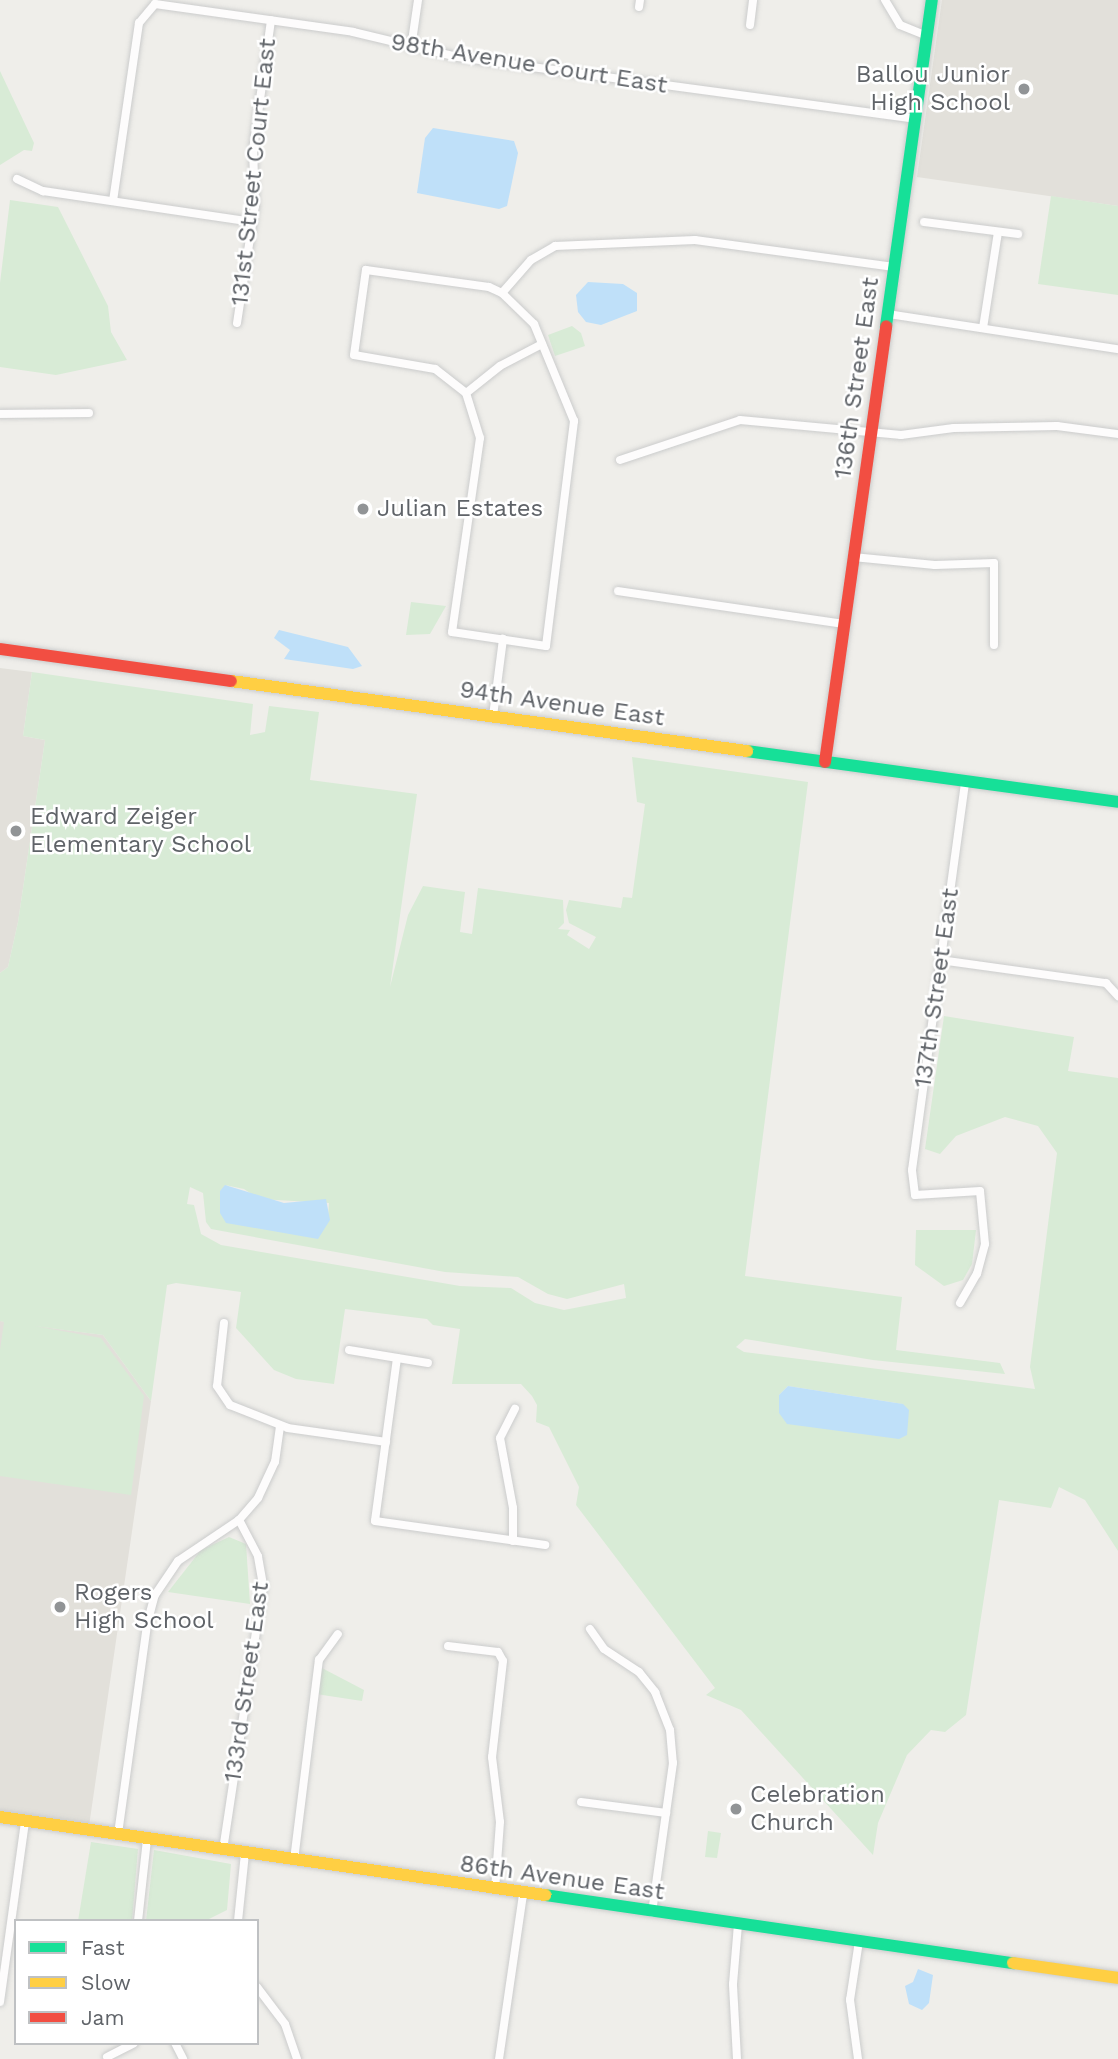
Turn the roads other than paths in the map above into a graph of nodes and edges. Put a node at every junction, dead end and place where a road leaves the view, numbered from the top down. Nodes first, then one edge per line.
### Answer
1 (418, 0) edge
2 (753, 0) edge
3 (885, 0) edge
4 (932, 0) edge
5 (271, 20) junction
6 (750, 25) dead end
7 (927, 36) junction
8 (411, 48) junction
9 (915, 118) junction
10 (17, 179) dead end
11 (113, 201) junction
12 (253, 222) junction
13 (924, 222) dead end
14 (998, 232) junction
15 (1018, 234) dead end
16 (894, 267) junction
17 (502, 293) junction
18 (888, 314) junction
19 (237, 323) dead end
20 (983, 328) junction
21 (542, 344) junction
22 (1118, 349) edge
23 (466, 393) junction
24 (89, 413) dead end
25 (0, 414) edge
26 (871, 432) junction
27 (1118, 434) edge
28 (620, 460) dead end
29 (853, 557) junction
30 (618, 591) dead end
31 (844, 624) junction
32 (503, 639) junction
33 (994, 645) dead end
34 (0, 649) edge
35 (493, 716) junction
36 (825, 762) junction
37 (965, 781) junction
38 (1118, 802) edge
39 (940, 960) junction
40 (1118, 996) edge
41 (960, 1303) dead end
42 (223, 1323) dead end
43 (349, 1350) dead end
44 (397, 1357) junction
45 (428, 1363) dead end
46 (515, 1409) dead end
47 (281, 1426) junction
48 (386, 1442) junction
49 (239, 1520) junction
50 (513, 1541) junction
51 (545, 1545) dead end
52 (590, 1629) dead end
53 (338, 1634) dead end
54 (448, 1646) dead end
55 (581, 1802) dead end
56 (666, 1813) junction
57 (0, 1817) edge
58 (25, 1821) junction
59 (118, 1834) junction
60 (147, 1839) junction
61 (223, 1850) junction
62 (245, 1853) junction
63 (294, 1860) junction
64 (495, 1890) junction
65 (523, 1894) junction
66 (652, 1913) junction
67 (138, 1919) edge
68 (237, 1919) edge
69 (738, 1925) junction
70 (859, 1941) junction
71 (1118, 1978) edge
72 (259, 1990) edge
73 (0, 2002) edge
74 (130, 2045) edge
75 (107, 2057) edge
76 (296, 2059) edge
77 (499, 2059) edge
78 (737, 2059) edge
79 (858, 2059) edge

1 - 8 street
2 - 6 street
3 - 7 street
4 - 7 street, 136th Street East
5 - 8 street, 98th Avenue Court East
5 - 11 street, 98th Avenue Court East
5 - 12 street, 131st Street Court East
7 - 9 street, 136th Street East
8 - 9 street, 98th Avenue Court East
9 - 16 street, 136th Street East
10 - 11 street
11 - 12 street
12 - 19 street, 131st Street Court East
13 - 14 street
14 - 15 street
14 - 20 street
16 - 17 street
16 - 18 street, 136th Street East
17 - 21 street
17 - 23 street
18 - 20 street
18 - 26 street, 136th Street East
20 - 22 street
21 - 23 street
21 - 32 street
23 - 32 street
24 - 25 street
26 - 27 street
26 - 28 street
26 - 29 street, 136th Street East
29 - 31 street, 136th Street East
29 - 33 street
30 - 31 street
31 - 36 street, 136th Street East
32 - 35 street
34 - 35 street, 94th Avenue East
35 - 36 street, 94th Avenue East
36 - 37 street, 94th Avenue East
37 - 38 street, 94th Avenue East
37 - 39 street, 137th Street East
39 - 40 street
39 - 41 street, 137th Street East
42 - 47 street
43 - 44 street
44 - 45 street
44 - 48 street
46 - 50 street
47 - 48 street
47 - 49 street
48 - 50 street
49 - 59 street
49 - 61 street, 133rd Street East
50 - 51 street
52 - 56 street
53 - 63 street
54 - 64 street
55 - 56 street
56 - 66 street
57 - 58 street, 86th Avenue East
58 - 59 street, 86th Avenue East
58 - 73 street
59 - 60 street, 86th Avenue East
60 - 61 street, 86th Avenue East
60 - 67 street
61 - 62 street, 86th Avenue East
62 - 63 street, 86th Avenue East
62 - 68 street
63 - 64 street, 86th Avenue East
64 - 65 street, 86th Avenue East
65 - 66 street, 86th Avenue East
65 - 77 street
66 - 69 street, 86th Avenue East
69 - 70 street, 86th Avenue East
69 - 78 street
70 - 71 street, 86th Avenue East
70 - 79 street
72 - 76 street
74 - 75 street

